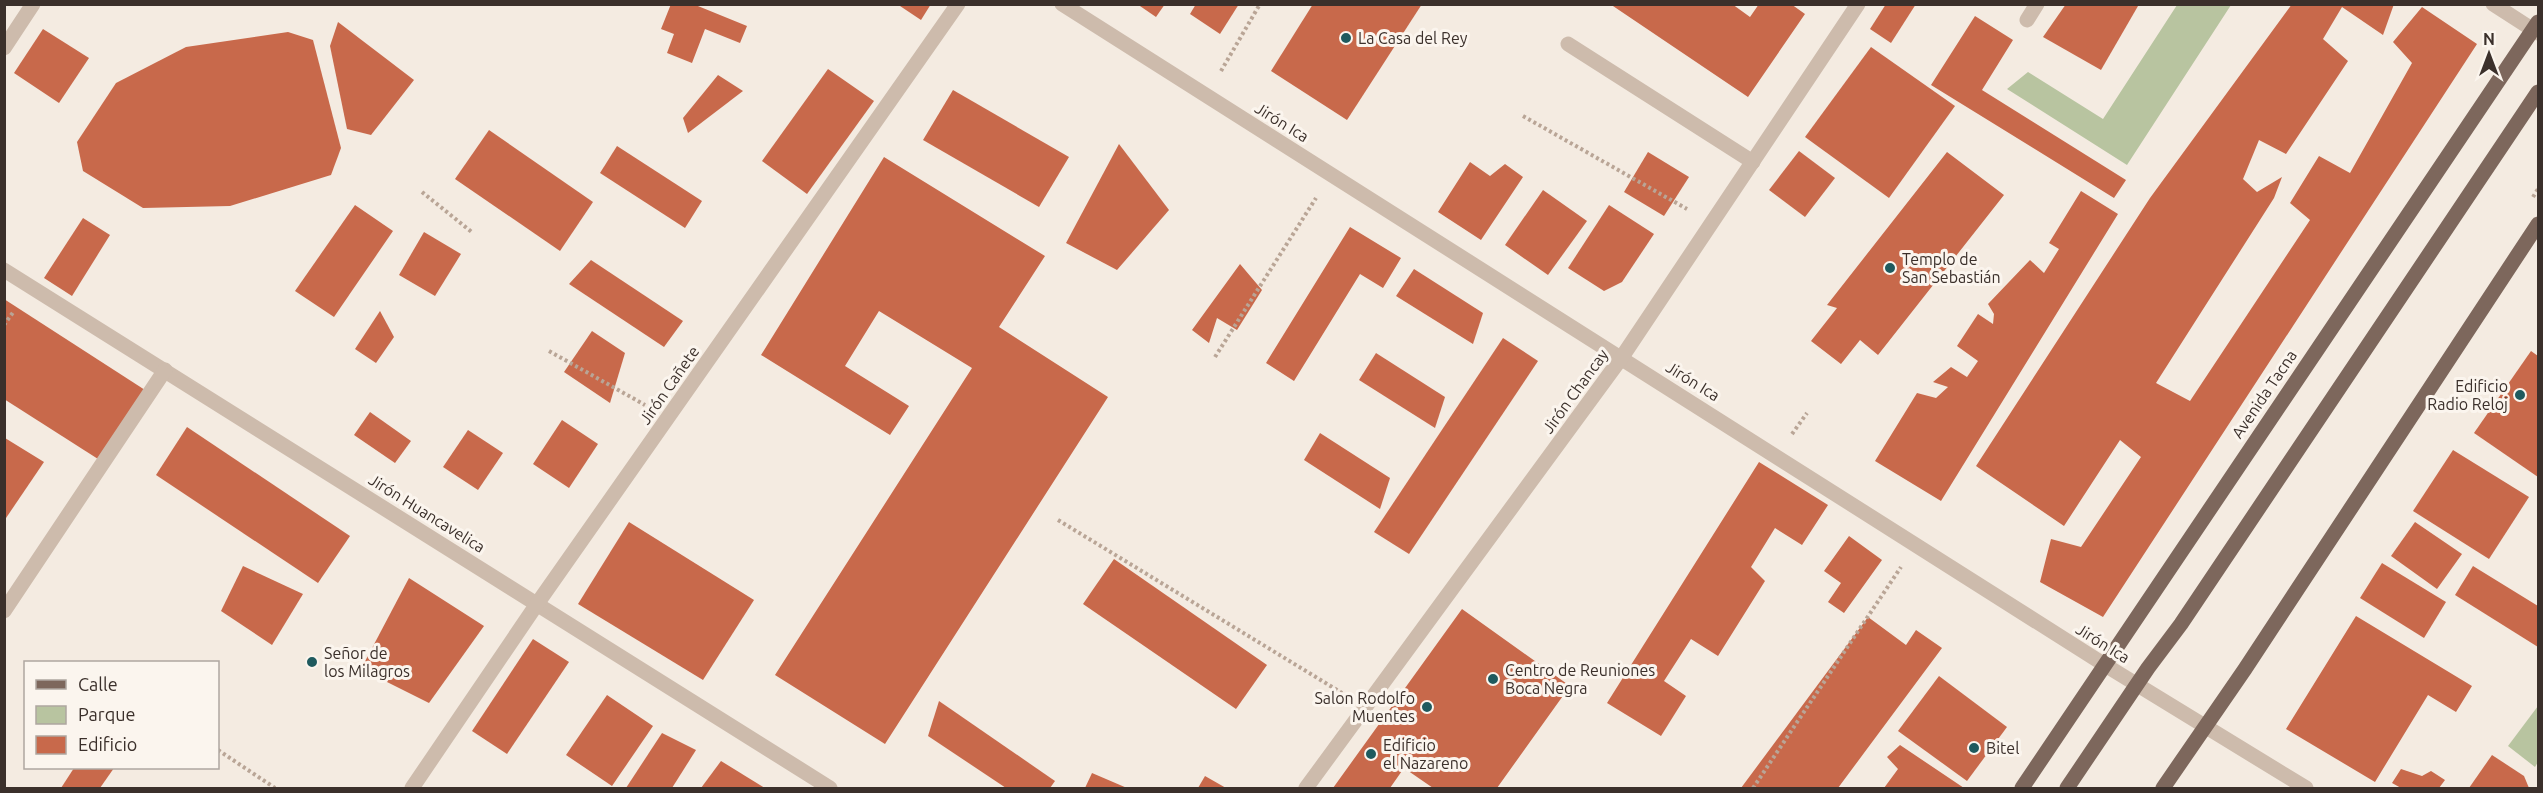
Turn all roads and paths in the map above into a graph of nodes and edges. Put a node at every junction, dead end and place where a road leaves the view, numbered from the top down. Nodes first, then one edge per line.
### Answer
1 (33, 4) edge
2 (958, 4) edge
3 (1062, 4) edge
4 (1260, 4) edge
5 (1858, 4) edge
6 (2037, 4) edge
7 (2493, 4) edge
8 (2027, 20) dead end
9 (2537, 28) edge
10 (1568, 44) dead end
11 (4, 48) edge
12 (2538, 92) edge
13 (1207, 96) junction
14 (1523, 116) dead end
15 (1753, 162) junction
16 (1331, 174) junction
17 (422, 192) dead end
18 (1712, 223) junction
19 (2538, 224) edge
20 (473, 233) dead end
21 (4, 270) edge
22 (549, 351) dead end
23 (1215, 357) dead end
24 (1622, 357) junction
25 (165, 370) junction
26 (668, 418) junction
27 (1058, 520) dead end
28 (1917, 545) junction
29 (537, 603) junction
30 (4, 611) edge
31 (2105, 665) junction
32 (2137, 685) junction
33 (1365, 708) junction
34 (2204, 726) junction
35 (219, 751) edge
36 (275, 789) edge
37 (412, 789) edge
38 (830, 789) edge
39 (1306, 789) edge
40 (1753, 789) edge
41 (2022, 789) edge
42 (2067, 789) edge
43 (2163, 789) edge
44 (2306, 789) edge

1 - 11 street
2 - 26 street, Jirón Cañete
3 - 13 street, Jirón Ica
4 - 13 path
5 - 15 street, Jirón Chancay
6 - 8 street
7 - 9 street
9 - 31 main road, Avenida Tacna
10 - 15 street
12 - 32 main road
13 - 16 street, Jirón Ica
14 - 18 path
15 - 18 street, Jirón Chancay
16 - 23 path
16 - 24 street, Jirón Ica
17 - 20 path
18 - 24 street, Jirón Chancay
19 - 34 main road
21 - 25 street, Jirón Huancavelica
22 - 26 path
24 - 28 street, Jirón Ica
24 - 33 street, Jirón Chancay
25 - 29 street, Jirón Huancavelica
25 - 30 street
26 - 29 street, Jirón Cañete
27 - 33 path
28 - 31 street, Jirón Ica
28 - 40 path
29 - 37 street, Jirón Cañete
29 - 38 street, Jirón Huancavelica
31 - 32 street, Jirón Ica
31 - 41 main road, Avenida Tacna
32 - 34 street, Jirón Ica
32 - 42 main road
33 - 39 street, Jirón Chancay
34 - 43 main road
34 - 44 street, Jirón Ica
35 - 36 path

